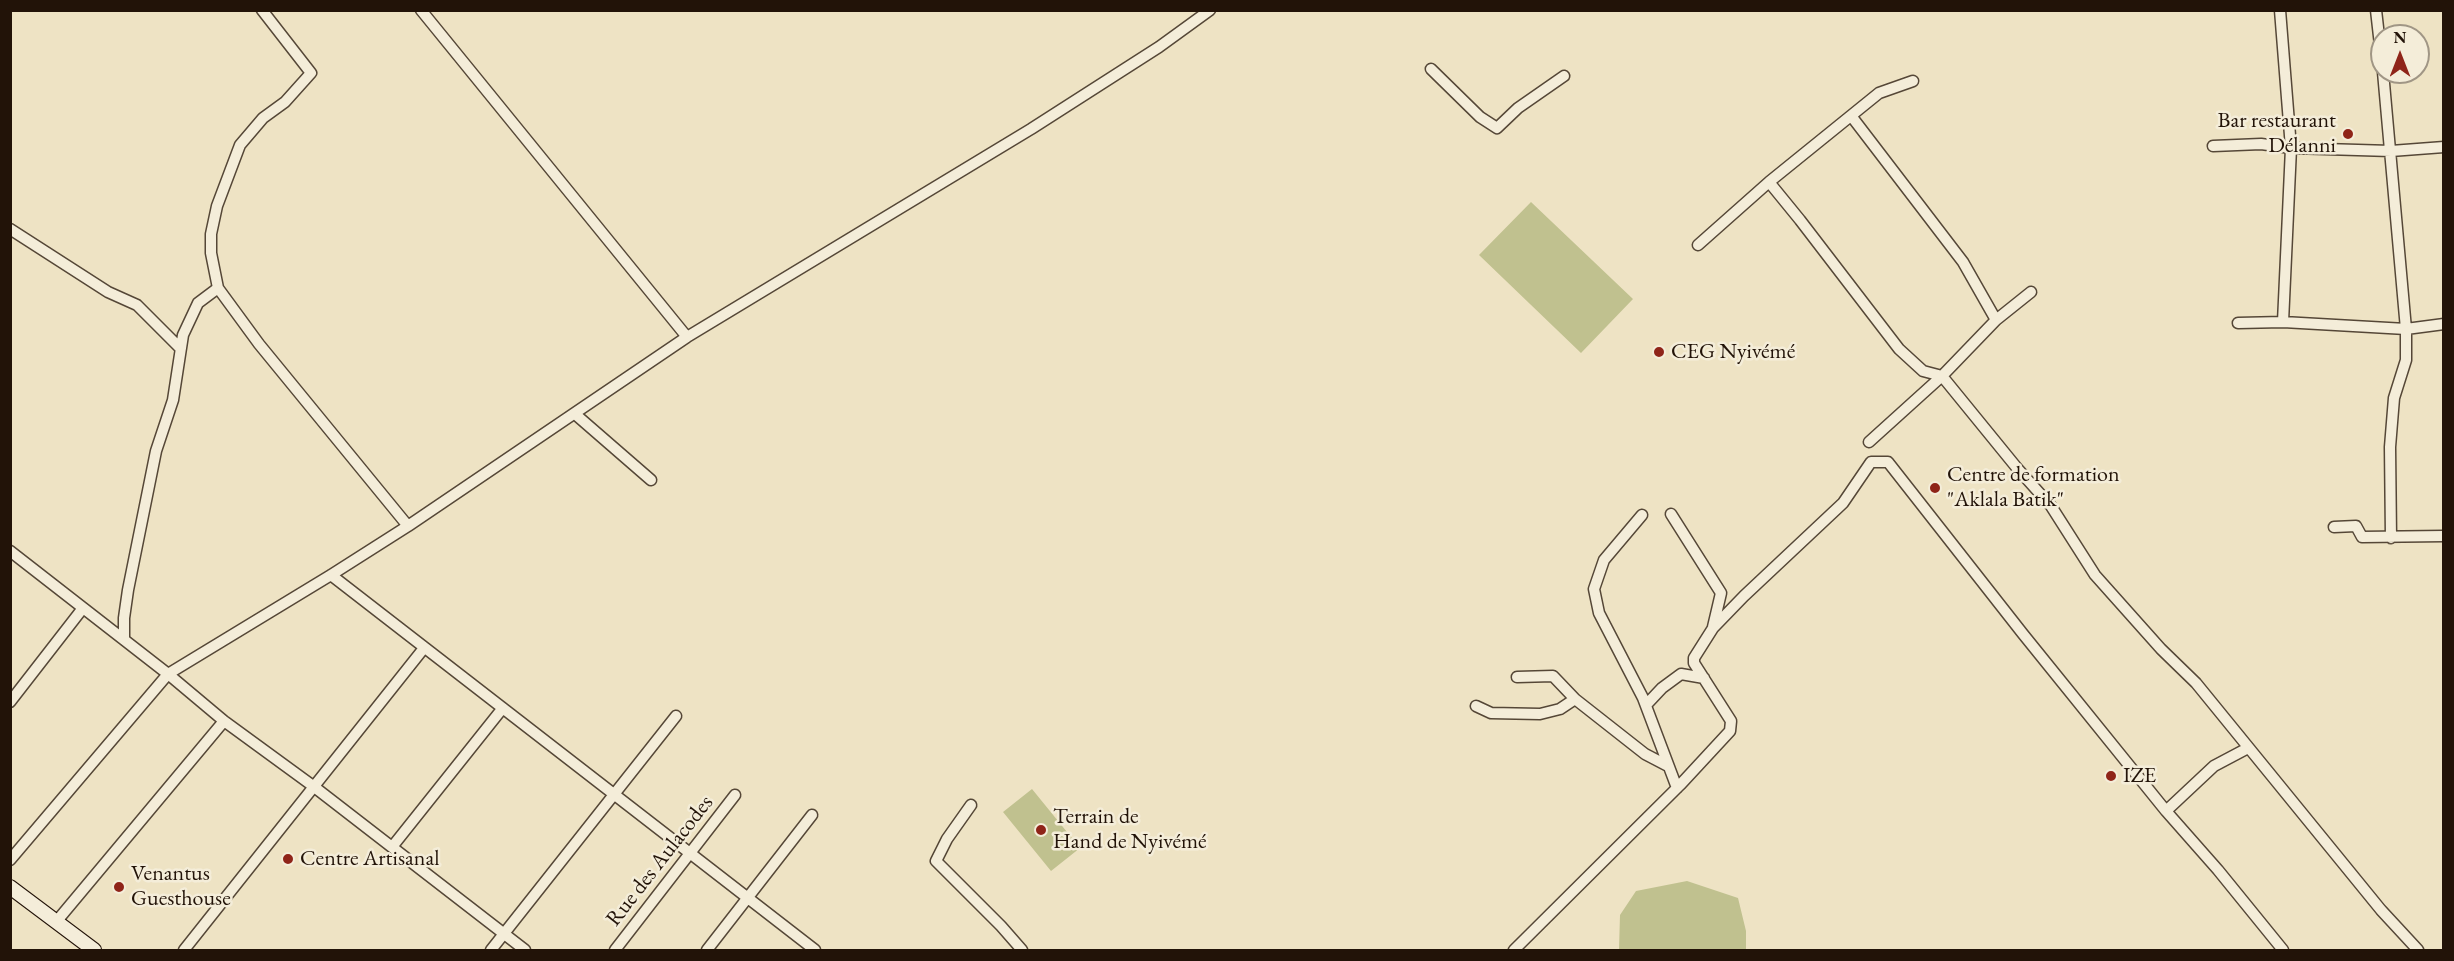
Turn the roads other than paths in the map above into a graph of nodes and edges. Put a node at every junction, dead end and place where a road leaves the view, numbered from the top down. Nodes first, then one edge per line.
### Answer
1 (262, 10) edge
2 (421, 10) edge
3 (1210, 10) edge
4 (2280, 10) edge
5 (1431, 69) dead end
6 (1564, 76) dead end
7 (1913, 81) dead end
8 (2384, 84) edge
9 (1852, 117) junction
10 (2213, 146) dead end
11 (2444, 147) edge
12 (2291, 148) junction
13 (2391, 151) junction
14 (1769, 182) junction
15 (10, 229) edge
16 (1698, 245) dead end
17 (218, 288) junction
18 (2031, 292) dead end
19 (1996, 320) junction
20 (2283, 322) junction
21 (2238, 323) dead end
22 (2444, 324) edge
23 (2406, 329) junction
24 (687, 337) junction
25 (180, 348) junction
26 (1942, 375) junction
27 (575, 414) junction
28 (1869, 442) dead end
29 (651, 480) dead end
30 (1671, 514) dead end
31 (1642, 515) dead end
32 (408, 526) junction
33 (2334, 527) dead end
34 (2444, 536) edge
35 (2391, 538) junction
36 (10, 551) edge
37 (332, 575) junction
38 (83, 608) junction
39 (1713, 628) junction
40 (124, 639) junction
41 (424, 648) junction
42 (168, 674) junction
43 (1517, 677) dead end
44 (1704, 678) junction
45 (1575, 699) junction
46 (10, 702) edge
47 (1646, 705) junction
48 (1476, 706) dead end
49 (502, 710) junction
50 (676, 716) dead end
51 (224, 721) junction
52 (2247, 748) junction
53 (1668, 766) junction
54 (314, 786) junction
55 (1677, 788) junction
56 (614, 795) junction
57 (735, 795) dead end
58 (971, 805) dead end
59 (2166, 811) junction
60 (812, 815) dead end
61 (392, 847) junction
62 (690, 854) junction
63 (10, 860) edge
64 (10, 887) edge
65 (747, 898) junction
66 (56, 922) junction
67 (504, 934) junction
68 (93, 950) edge
69 (184, 951) edge
70 (491, 951) edge
71 (525, 951) edge
72 (615, 951) edge
73 (707, 951) edge
74 (815, 951) edge
75 (1022, 951) edge
76 (1514, 951) edge
77 (2283, 951) edge
78 (2418, 951) edge

1 - 17 street
2 - 24 street
3 - 24 street
4 - 12 street
5 - 6 street
7 - 9 street
8 - 13 street
9 - 14 street
9 - 19 street
10 - 12 street
11 - 13 street
12 - 13 street
12 - 20 street
13 - 23 street
14 - 16 street
14 - 26 street
15 - 25 street
17 - 25 street
17 - 32 street
18 - 19 street
19 - 26 street
20 - 21 street
20 - 23 street
22 - 23 street
23 - 35 street
24 - 27 street
25 - 40 street
26 - 28 street
26 - 52 street
27 - 29 street
27 - 32 street
30 - 39 street
31 - 47 street
32 - 37 street
33 - 35 street
34 - 35 street
36 - 38 street
37 - 41 street
37 - 42 street
38 - 40 street
38 - 46 street
39 - 44 street
39 - 59 street
40 - 42 street
41 - 49 street
41 - 54 street
42 - 51 street
42 - 63 street
43 - 45 street
44 - 47 street
44 - 55 street
45 - 48 street
45 - 53 street
47 - 53 street
49 - 56 street
49 - 61 street
50 - 56 street
51 - 54 street
51 - 66 street
52 - 59 street
52 - 78 street
53 - 55 street
54 - 61 street
54 - 69 street
55 - 76 street
56 - 62 street
56 - 67 street
57 - 62 street, Rue des Aulacodes
58 - 75 street
59 - 77 street
60 - 65 street
61 - 67 street
62 - 65 street
62 - 72 street, Rue des Aulacodes
64 - 66 main road
65 - 73 street
65 - 74 street
66 - 68 main road
67 - 70 street
67 - 71 street

